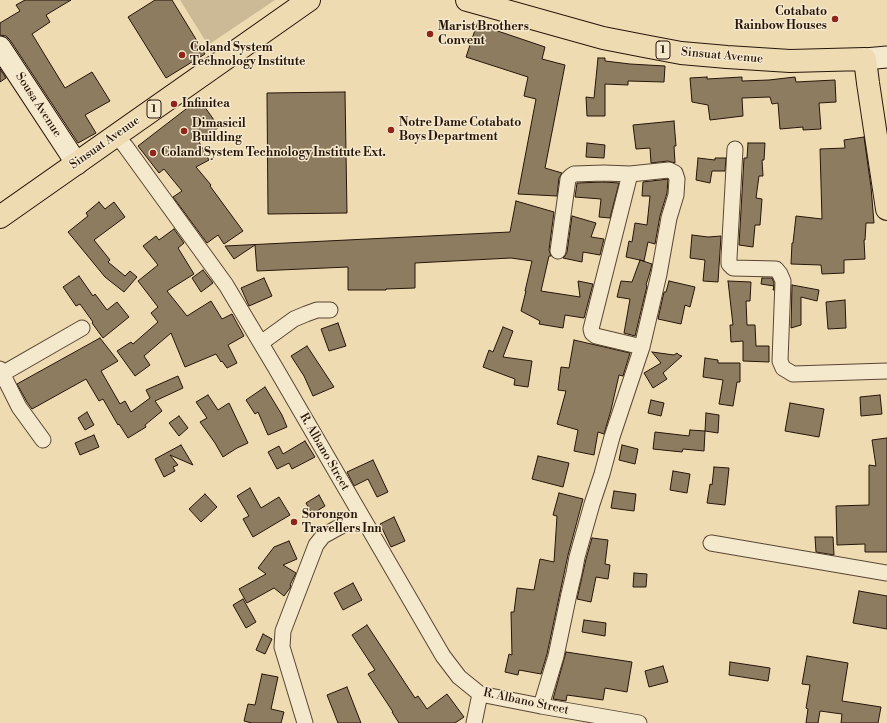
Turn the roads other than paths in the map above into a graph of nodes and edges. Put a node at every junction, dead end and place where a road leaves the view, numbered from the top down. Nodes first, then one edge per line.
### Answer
1 (309, 0) edge
2 (467, 0) edge
3 (0, 47) edge
4 (887, 57) edge
5 (865, 59) junction
6 (116, 135) junction
7 (735, 149) dead end
8 (77, 164) junction
9 (630, 174) junction
10 (887, 209) edge
11 (0, 217) edge
12 (558, 251) dead end
13 (330, 310) dead end
14 (82, 328) dead end
15 (261, 343) junction
16 (642, 347) junction
17 (887, 371) edge
18 (1, 372) edge
19 (43, 440) dead end
20 (361, 515) junction
21 (711, 543) dead end
22 (887, 573) edge
23 (480, 694) junction
24 (541, 706) junction
25 (305, 723) edge
26 (474, 723) edge
27 (639, 723) edge

1 - 6 main road, Sinsuat Avenue / 1
2 - 5 main road, Sinsuat Avenue / 1
3 - 8 street, Sousa Avenue
4 - 5 street, Sinsuat Avenue / 1
5 - 10 main road
6 - 8 main road, Sinsuat Avenue / 1
6 - 15 street, R. Albano Street
7 - 17 street
8 - 11 main road, Sinsuat Avenue / 1
9 - 12 street
9 - 16 street
9 - 16 street
13 - 15 street
14 - 18 street
15 - 20 street, R. Albano Street
16 - 24 street
18 - 19 street
20 - 23 street, R. Albano Street
20 - 25 street
21 - 22 street
23 - 24 street, R. Albano Street
23 - 26 street
24 - 27 street, R. Albano Street

